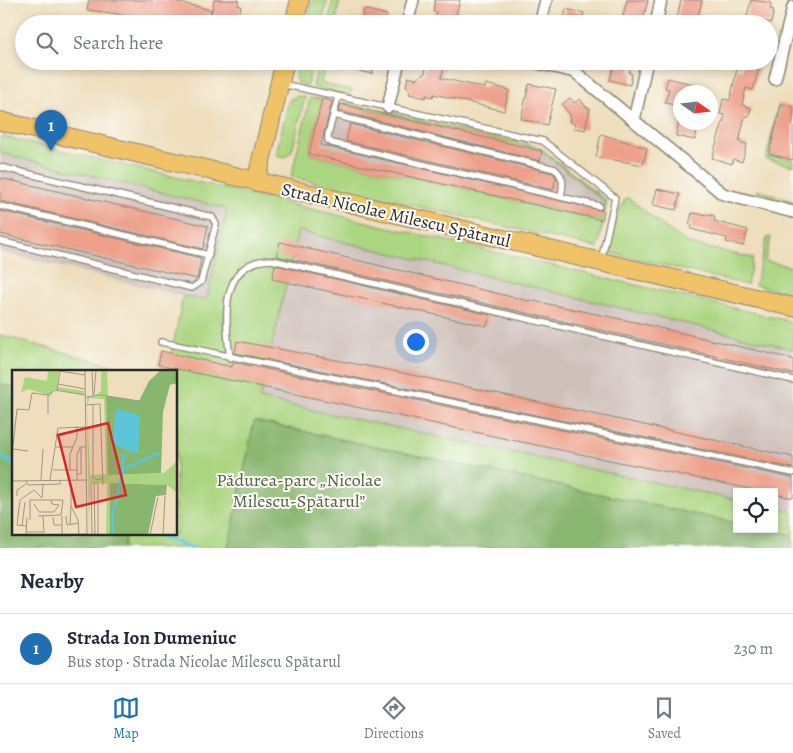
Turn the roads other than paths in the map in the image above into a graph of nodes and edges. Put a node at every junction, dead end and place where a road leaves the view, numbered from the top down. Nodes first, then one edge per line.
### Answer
1 (300, 0) edge
2 (413, 0) edge
3 (546, 0) edge
4 (661, 0) edge
5 (793, 7) edge
6 (296, 15) edge
7 (410, 15) edge
8 (542, 15) edge
9 (658, 15) edge
10 (778, 67) edge
11 (283, 70) edge
12 (397, 70) edge
13 (567, 70) edge
14 (645, 70) edge
15 (777, 70) edge
16 (775, 79) dead end
17 (280, 84) junction
18 (338, 97) junction
19 (388, 107) junction
20 (334, 115) junction
21 (634, 120) junction
22 (0, 121) edge
23 (0, 167) edge
24 (256, 182) junction
25 (561, 197) junction
26 (0, 206) edge
27 (599, 206) dead end
28 (793, 212) edge
29 (0, 241) edge
30 (209, 255) junction
31 (601, 262) junction
32 (793, 308) edge
33 (161, 342) dead end
34 (230, 358) junction
35 (793, 380) edge
36 (793, 473) edge

1 - 6 main road
2 - 7 street
3 - 8 street
4 - 9 street
5 - 10 street
11 - 17 main road
12 - 19 street
13 - 21 street
14 - 21 street
15 - 16 street
17 - 18 lane
17 - 24 main road
18 - 19 lane
18 - 20 lane
19 - 31 lane
20 - 25 lane
20 - 25 lane
21 - 28 street
22 - 24 main road, Strada Nicolae Milescu Spătarul
23 - 30 lane
24 - 31 main road, Strada Nicolae Milescu Spătarul
25 - 27 lane
26 - 30 lane
29 - 30 lane
31 - 32 main road, Strada Nicolae Milescu Spătarul
33 - 34 lane
34 - 35 lane
34 - 36 lane

